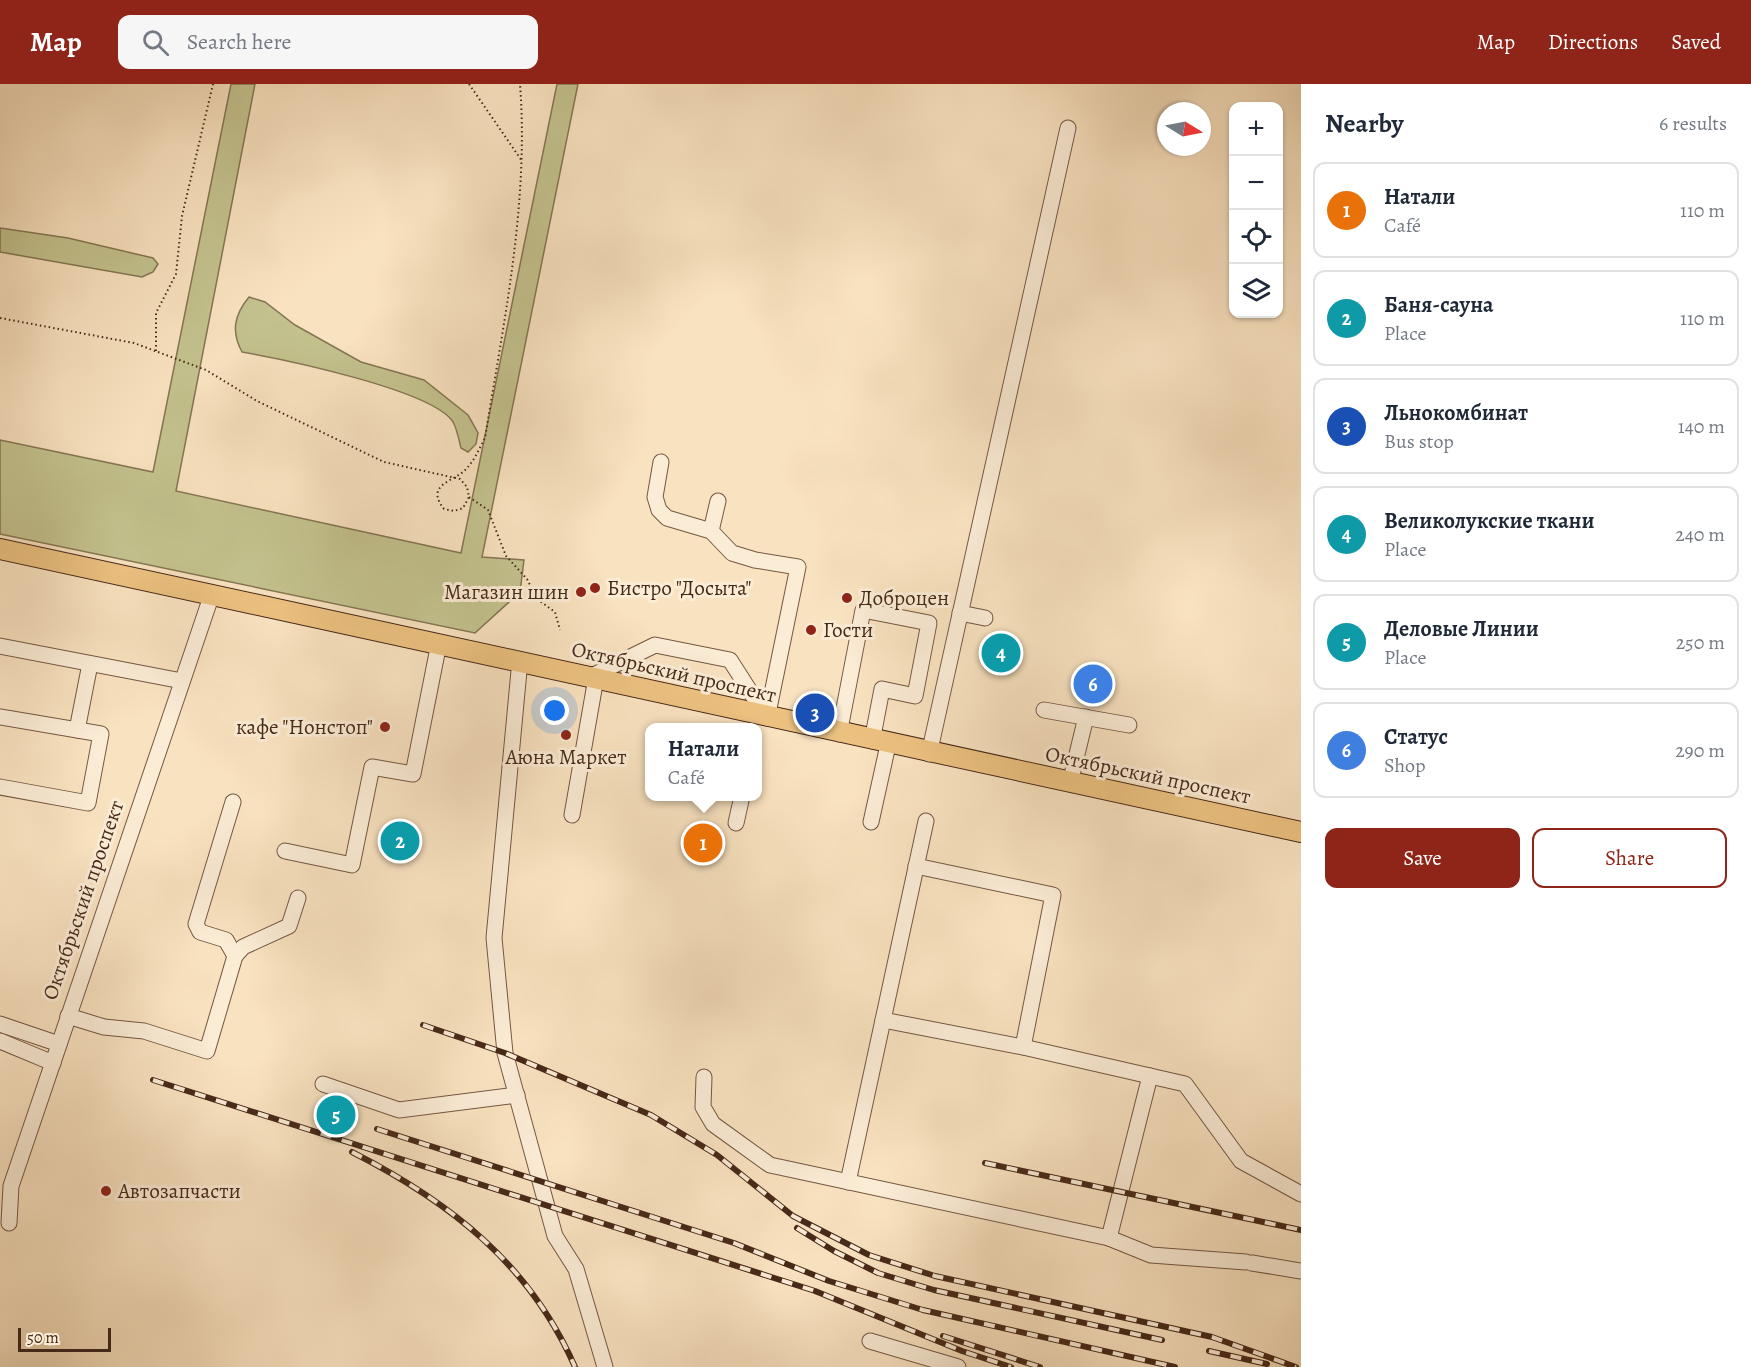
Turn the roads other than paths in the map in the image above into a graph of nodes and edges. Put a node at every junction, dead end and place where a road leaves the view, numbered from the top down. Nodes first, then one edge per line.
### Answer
1 (1068, 128) dead end
2 (661, 462) dead end
3 (718, 501) dead end
4 (711, 531) junction
5 (0, 549) edge
6 (212, 594) junction
7 (960, 613) junction
8 (986, 618) dead end
9 (439, 643) junction
10 (0, 646) edge
11 (520, 660) junction
12 (90, 664) junction
13 (593, 677) junction
14 (182, 681) junction
15 (1044, 710) dead end
16 (0, 717) edge
17 (1086, 717) junction
18 (761, 721) edge
19 (1129, 725) dead end
20 (77, 730) junction
21 (839, 734) junction
22 (880, 743) junction
23 (929, 754) junction
24 (1070, 783) junction
25 (0, 787) edge
26 (741, 801) edge
27 (233, 802) dead end
28 (572, 815) dead end
29 (926, 821) dead end
30 (871, 822) dead end
31 (736, 823) dead end
32 (1301, 832) edge
33 (285, 851) dead end
34 (916, 866) junction
35 (298, 898) dead end
36 (235, 956) junction
37 (68, 1016) junction
38 (883, 1020) junction
39 (0, 1024) edge
40 (0, 1041) edge
41 (59, 1044) junction
42 (1023, 1047) junction
43 (52, 1063) junction
44 (1150, 1076) junction
45 (704, 1077) dead end
46 (324, 1084) dead end
47 (517, 1095) junction
48 (848, 1182) junction
49 (1300, 1190) edge
50 (9, 1222) dead end
51 (1109, 1238) junction
52 (1301, 1271) edge
53 (870, 1341) dead end
54 (605, 1367) edge
55 (958, 1367) edge

1 - 7 street
2 - 4 street
3 - 4 street
4 - 18 street
5 - 6 main road, Октябрьский проспект
6 - 9 main road, Октябрьский проспект
6 - 14 street, Октябрьский проспект
7 - 8 street
7 - 23 street
9 - 11 main road, Октябрьский проспект
9 - 33 street
10 - 12 street
11 - 13 main road, Октябрьский проспект
11 - 47 street
12 - 14 street
12 - 20 street
13 - 18 main road, Октябрьский проспект
13 - 18 street
13 - 28 street
14 - 37 street, Октябрьский проспект
15 - 17 street
16 - 20 street
17 - 19 street
17 - 24 street
18 - 21 main road, Октябрьский проспект
20 - 25 street
21 - 22 main road, Октябрьский проспект
21 - 22 street
22 - 23 main road, Октябрьский проспект
22 - 30 street
23 - 24 main road, Октябрьский проспект
24 - 32 main road, Октябрьский проспект
26 - 31 street
27 - 36 street
29 - 34 street
34 - 38 street
34 - 42 street
35 - 36 street
36 - 37 street
37 - 41 street, Октябрьский проспект
38 - 42 street
38 - 48 street
39 - 41 street
40 - 43 street
41 - 43 street, Октябрьский проспект
42 - 44 street
43 - 50 street, Октябрьский проспект
44 - 49 street
44 - 51 street
45 - 48 street
46 - 47 street
47 - 54 street
48 - 51 street
51 - 52 street
53 - 55 street

